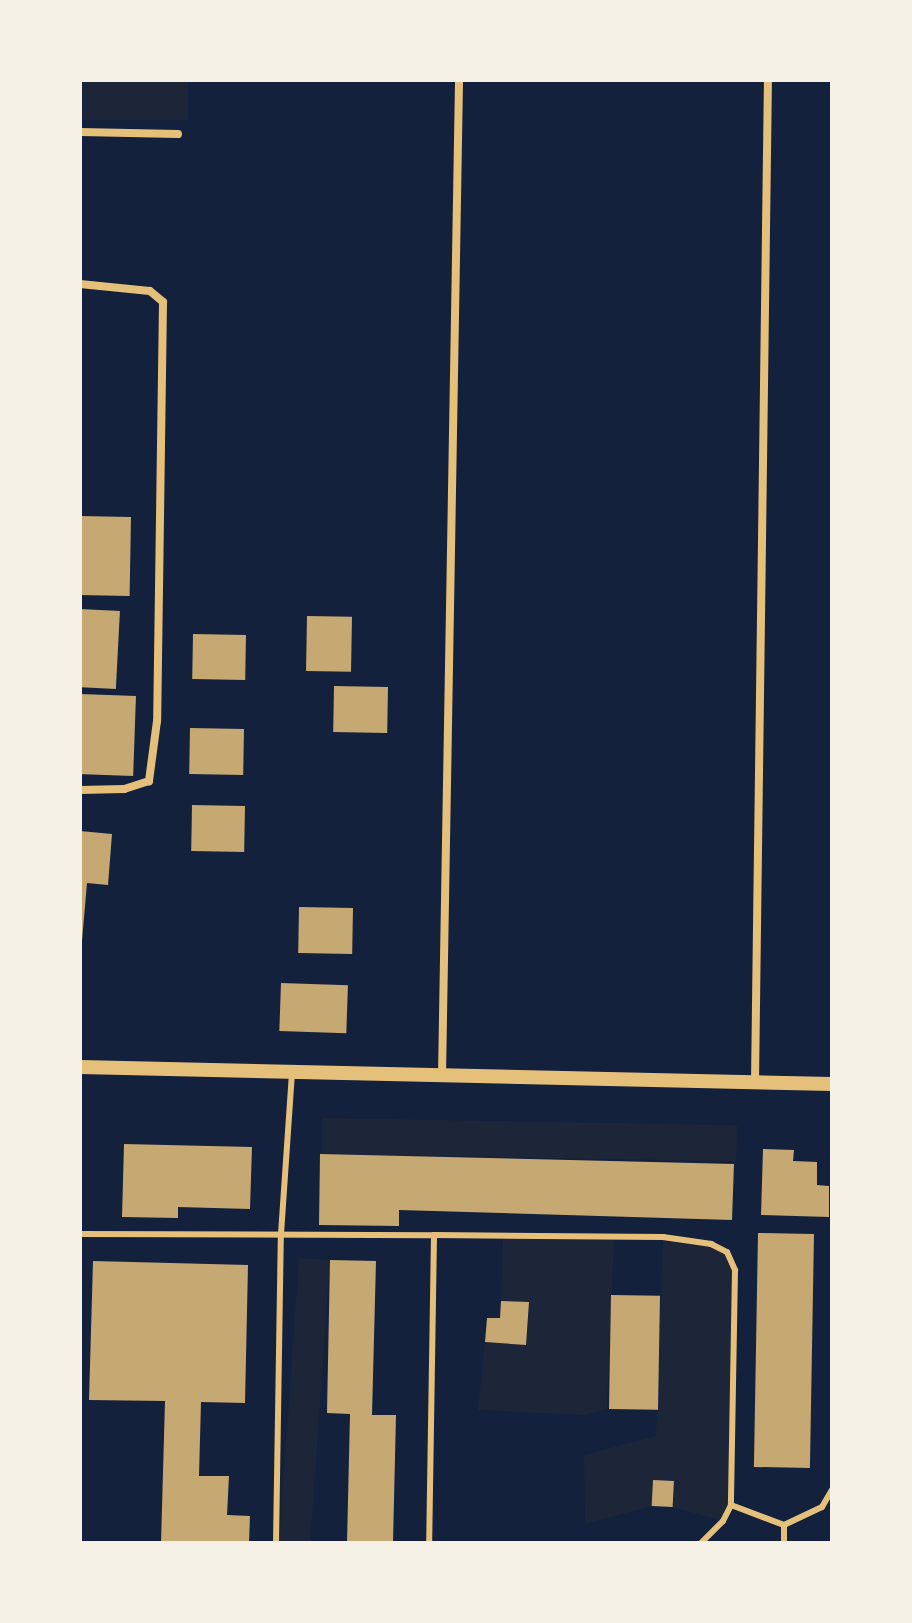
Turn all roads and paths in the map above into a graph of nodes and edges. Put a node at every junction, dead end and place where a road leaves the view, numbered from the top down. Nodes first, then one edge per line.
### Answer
1 (459, 80) edge
2 (768, 80) edge
3 (80, 132) edge
4 (178, 134) dead end
5 (80, 284) edge
6 (80, 790) edge
7 (80, 1067) edge
8 (106, 1068) junction
9 (292, 1074) junction
10 (80, 1076) edge
11 (442, 1077) junction
12 (755, 1082) junction
13 (832, 1084) edge
14 (80, 1234) edge
15 (281, 1234) junction
16 (434, 1235) junction
17 (832, 1490) edge
18 (731, 1505) junction
19 (784, 1525) junction
20 (276, 1543) edge
21 (429, 1543) edge
22 (436, 1543) edge
23 (701, 1543) edge
24 (784, 1543) edge

1 - 11 street
2 - 12 street
3 - 4 street
5 - 6 street
7 - 8 street
8 - 9 street
8 - 10 street
9 - 11 street
9 - 15 lane
11 - 12 street
12 - 13 street
14 - 15 lane
15 - 16 lane
15 - 20 lane
16 - 18 lane
16 - 21 lane
17 - 19 lane
18 - 19 lane
18 - 23 lane
19 - 24 lane
21 - 22 lane

